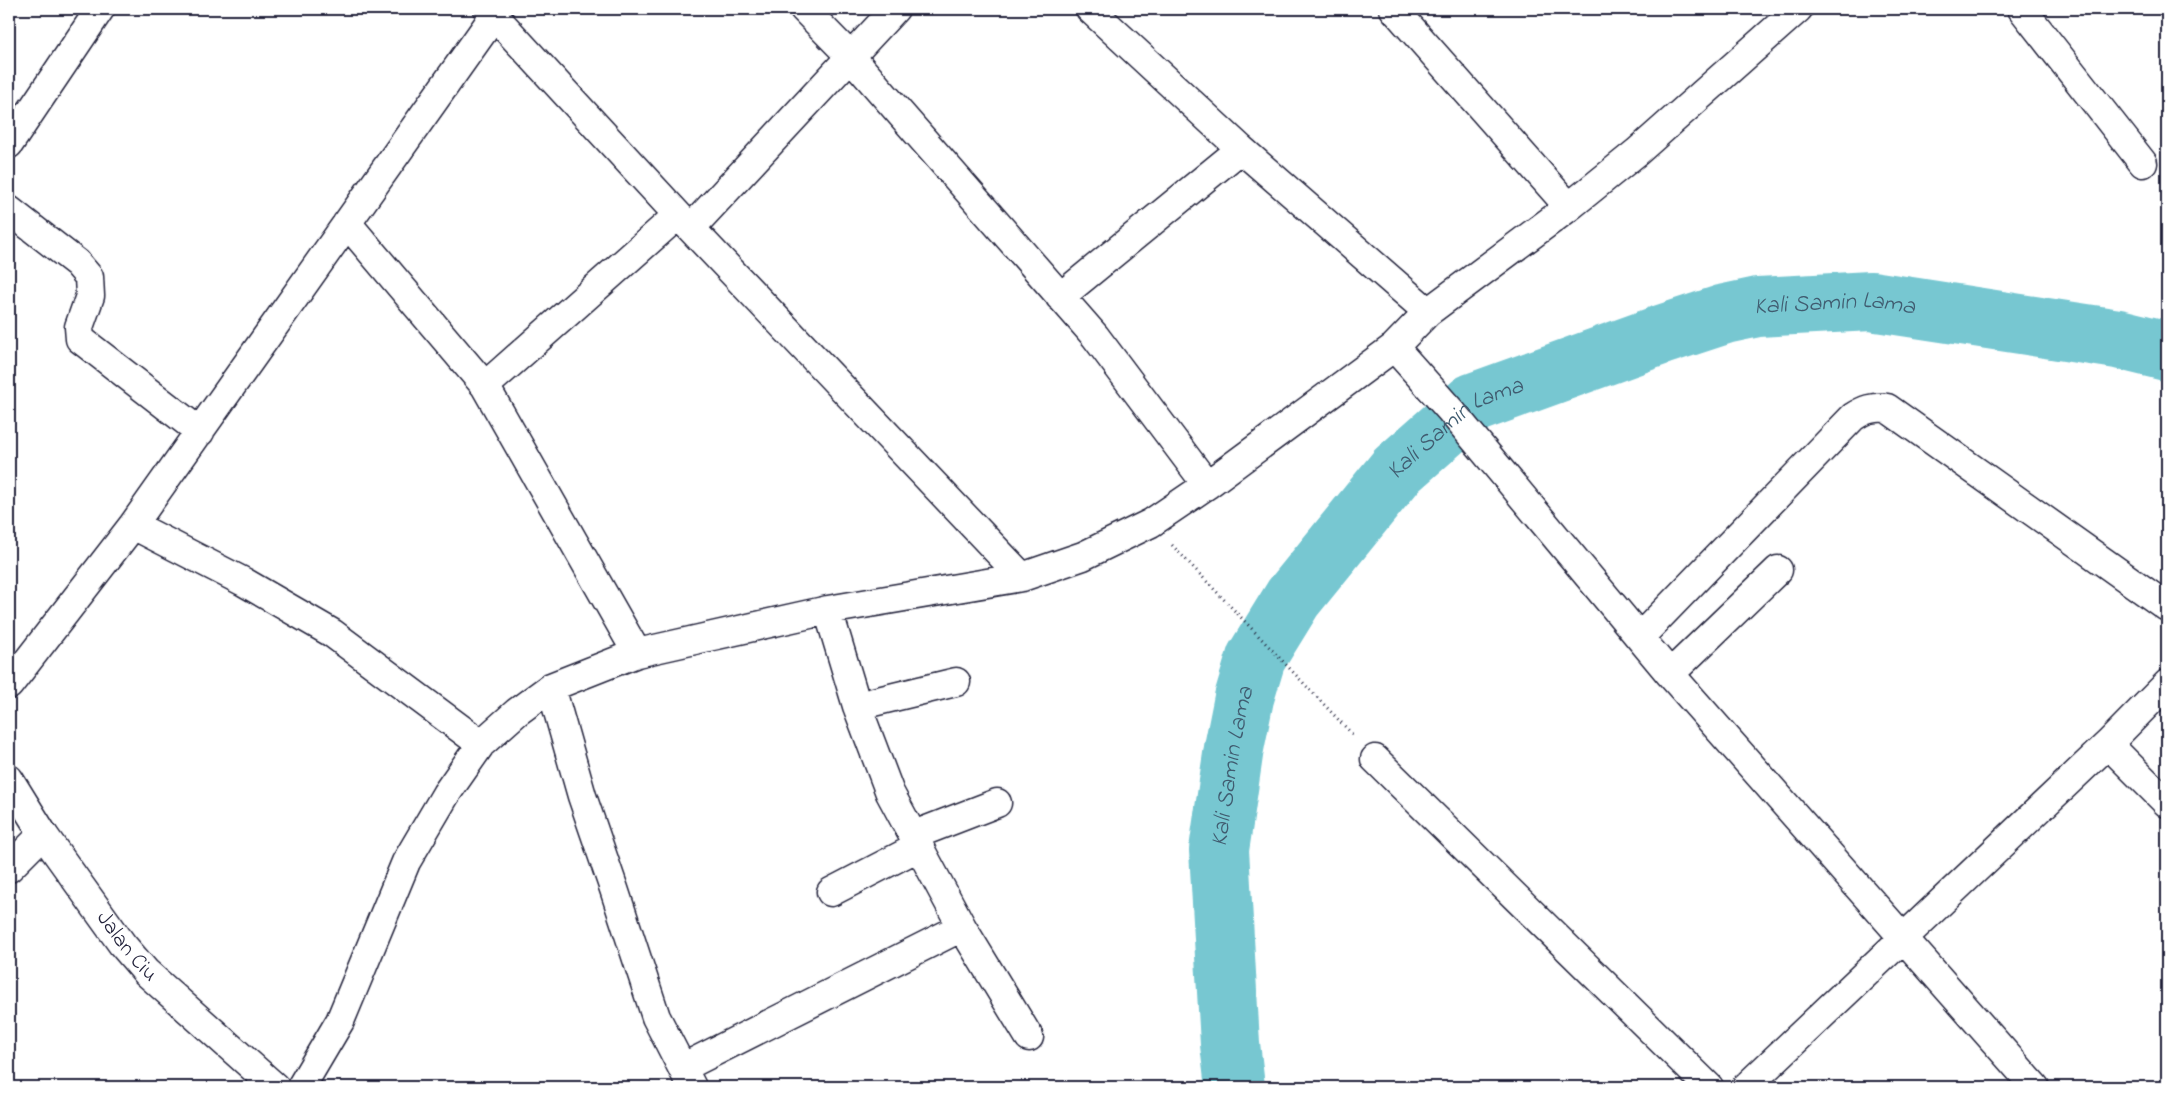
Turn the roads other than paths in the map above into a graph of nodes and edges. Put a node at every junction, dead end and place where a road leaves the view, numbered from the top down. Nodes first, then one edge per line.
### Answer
1 (100, 9) edge
2 (804, 9) edge
3 (894, 9) edge
4 (1090, 9) edge
5 (1394, 9) edge
6 (1798, 9) edge
7 (2022, 9) edge
8 (491, 12) edge
9 (850, 56) junction
10 (11, 134) edge
11 (1241, 149) junction
12 (2143, 162) dead end
13 (1569, 207) junction
14 (9, 210) edge
15 (684, 221) junction
16 (347, 223) junction
17 (1060, 297) junction
18 (1428, 312) junction
19 (1394, 347) junction
20 (485, 386) junction
21 (200, 432) junction
22 (1207, 485) junction
23 (133, 525) junction
24 (1778, 570) dead end
25 (1022, 577) junction
26 (2167, 607) edge
27 (828, 610) junction
28 (1640, 637) junction
29 (637, 653) junction
30 (1670, 674) junction
31 (956, 682) dead end
32 (2167, 684) edge
33 (9, 685) edge
34 (551, 687) junction
35 (857, 706) junction
36 (481, 744) junction
37 (2108, 744) junction
38 (1375, 759) road end
39 (9, 779) edge
40 (997, 803) dead end
41 (2167, 804) edge
42 (42, 834) junction
43 (917, 841) junction
44 (9, 868) edge
45 (831, 892) dead end
46 (962, 927) junction
47 (1904, 936) junction
48 (1029, 1037) dead end
49 (687, 1078) edge
50 (275, 1087) edge
51 (302, 1087) edge
52 (1709, 1087) edge
53 (1746, 1087) edge
54 (2035, 1087) edge

1 - 10 street
2 - 9 street
3 - 9 street
4 - 11 street
5 - 13 street
6 - 13 street
7 - 12 street
8 - 15 street
8 - 16 street
9 - 15 street
9 - 17 street
11 - 17 street
11 - 18 street
13 - 18 street
14 - 21 street
15 - 20 street
15 - 25 street
16 - 20 street
16 - 21 street
17 - 22 street
18 - 19 street
19 - 22 street
19 - 28 street
20 - 29 street
21 - 23 street
22 - 25 street
23 - 33 street
23 - 36 street
24 - 30 street
25 - 27 street
26 - 28 street
27 - 29 street
27 - 35 street
28 - 30 street
29 - 34 street
30 - 47 street
31 - 35 street
32 - 37 street
34 - 36 street
34 - 49 street
35 - 43 street
36 - 51 street
37 - 41 street
37 - 47 street
38 - 52 street
39 - 42 street, Jalan Ciu
40 - 43 street
42 - 44 street
42 - 50 street, Jalan Ciu
43 - 45 street
43 - 46 street
46 - 48 street
46 - 49 street
47 - 53 street
47 - 54 street

